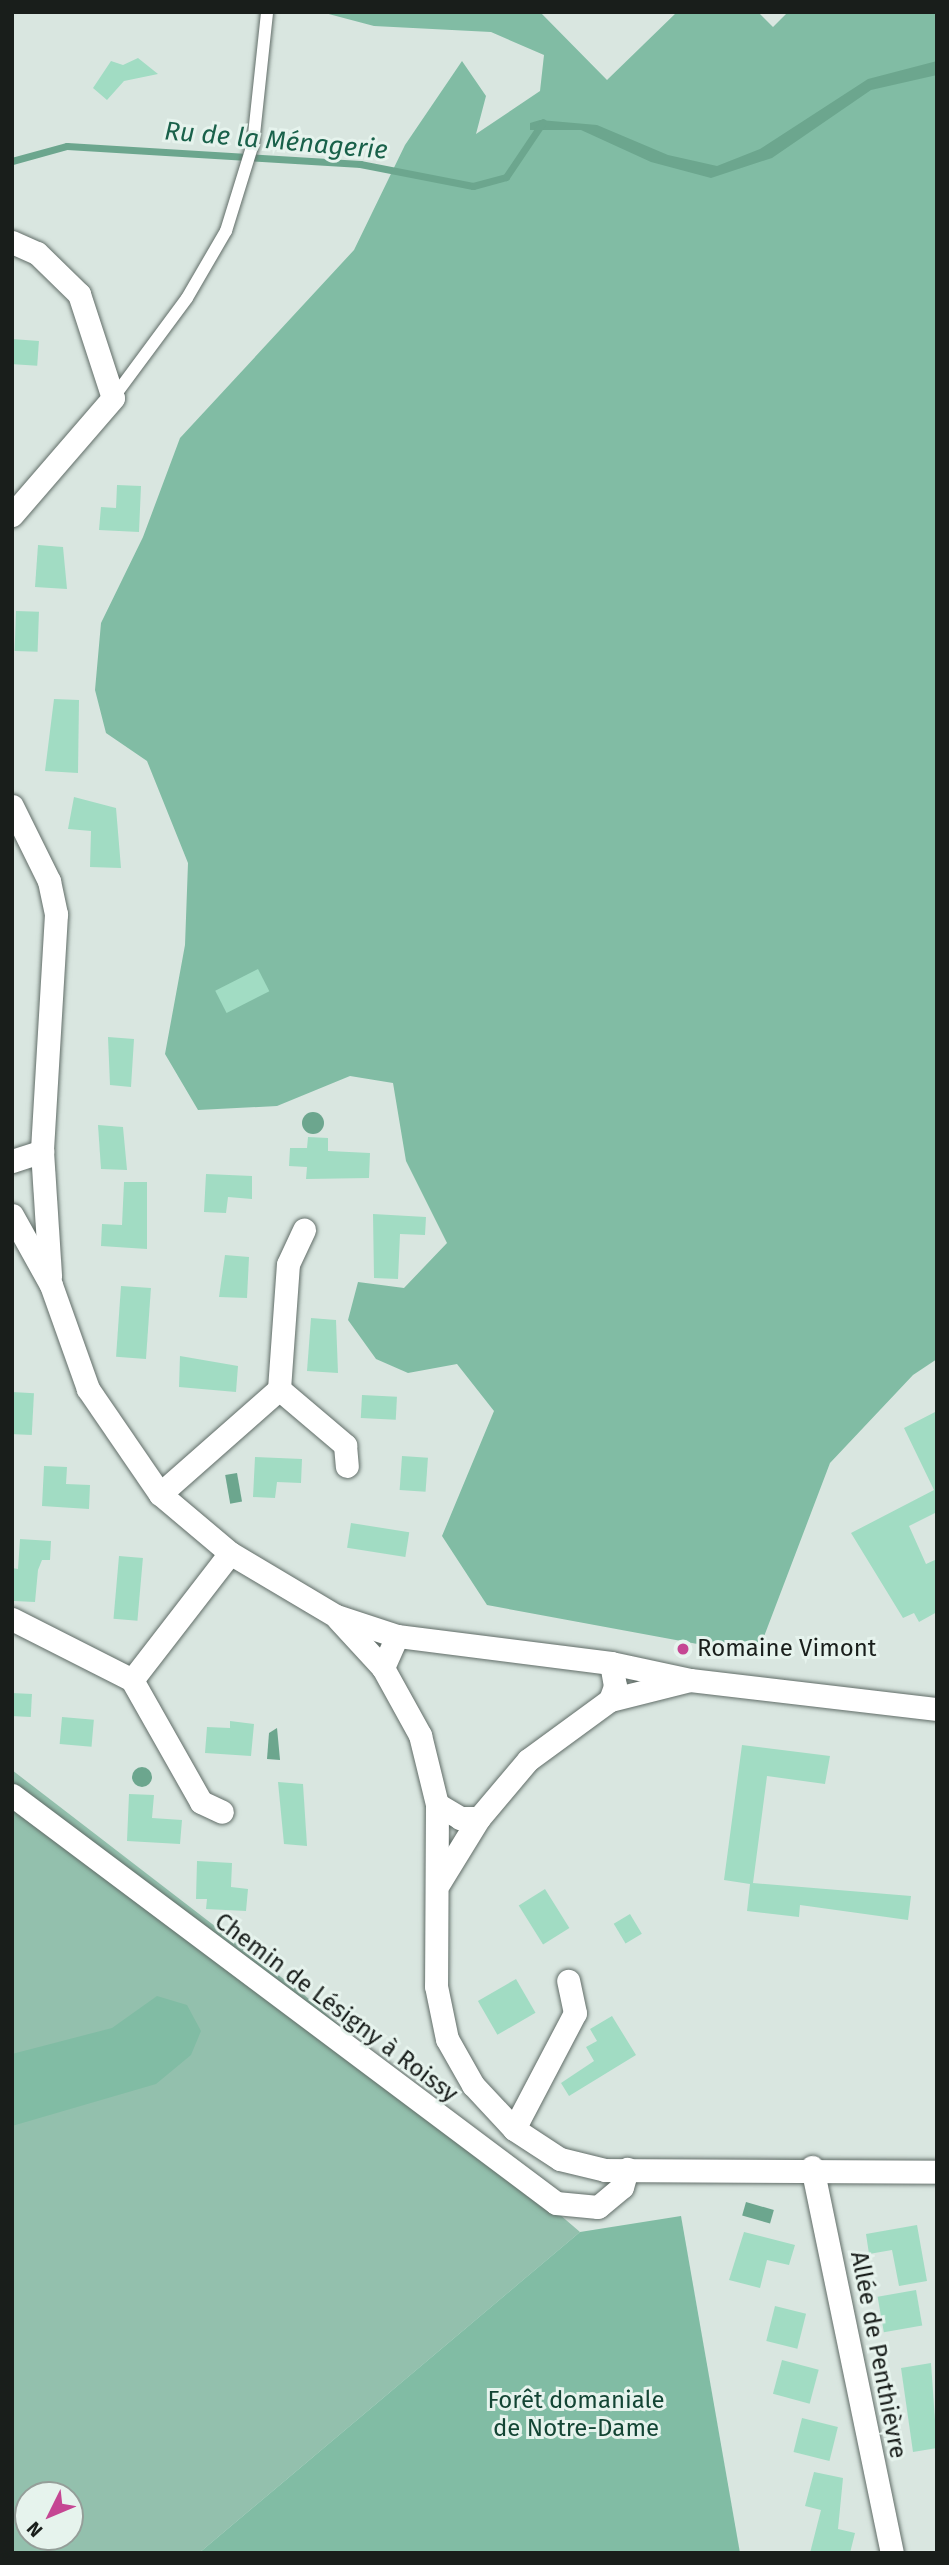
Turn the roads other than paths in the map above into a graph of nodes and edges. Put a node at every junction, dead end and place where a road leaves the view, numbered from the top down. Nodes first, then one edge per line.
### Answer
1 (267, 12) edge
2 (12, 242) edge
3 (113, 398) junction
4 (12, 515) edge
5 (12, 806) edge
6 (42, 1151) junction
7 (12, 1161) edge
8 (12, 1215) edge
9 (304, 1230) dead end
10 (51, 1285) junction
11 (279, 1390) junction
12 (347, 1466) dead end
13 (160, 1494) junction
14 (230, 1553) junction
15 (336, 1616) junction
16 (12, 1619) edge
17 (397, 1636) junction
18 (611, 1663) junction
19 (383, 1668) junction
20 (132, 1680) junction
21 (690, 1680) junction
22 (610, 1700) junction
23 (937, 1709) edge
24 (12, 1795) edge
25 (437, 1804) junction
26 (222, 1812) dead end
27 (479, 1818) junction
28 (439, 1882) junction
29 (568, 1981) dead end
30 (514, 2129) junction
31 (812, 2167) junction
32 (627, 2169) junction
33 (937, 2172) edge
34 (892, 2553) edge

1 - 3 lane
2 - 3 street
3 - 4 street
5 - 6 street
6 - 7 street
6 - 10 street
8 - 10 street
9 - 11 street
10 - 13 street
11 - 12 street
11 - 13 street
13 - 14 street
14 - 15 street
14 - 20 street
15 - 17 street
15 - 19 street
16 - 20 street
17 - 18 street
17 - 19 street
18 - 21 street
18 - 22 street
19 - 25 street
20 - 26 street
21 - 22 street
21 - 23 street
22 - 27 street
24 - 32 street, Chemin de Lésigny à Roissy
25 - 27 street
25 - 28 street
27 - 28 street
28 - 30 street
29 - 30 street
30 - 32 street
31 - 32 street
31 - 33 street
31 - 34 street, Allée de Penthièvre

